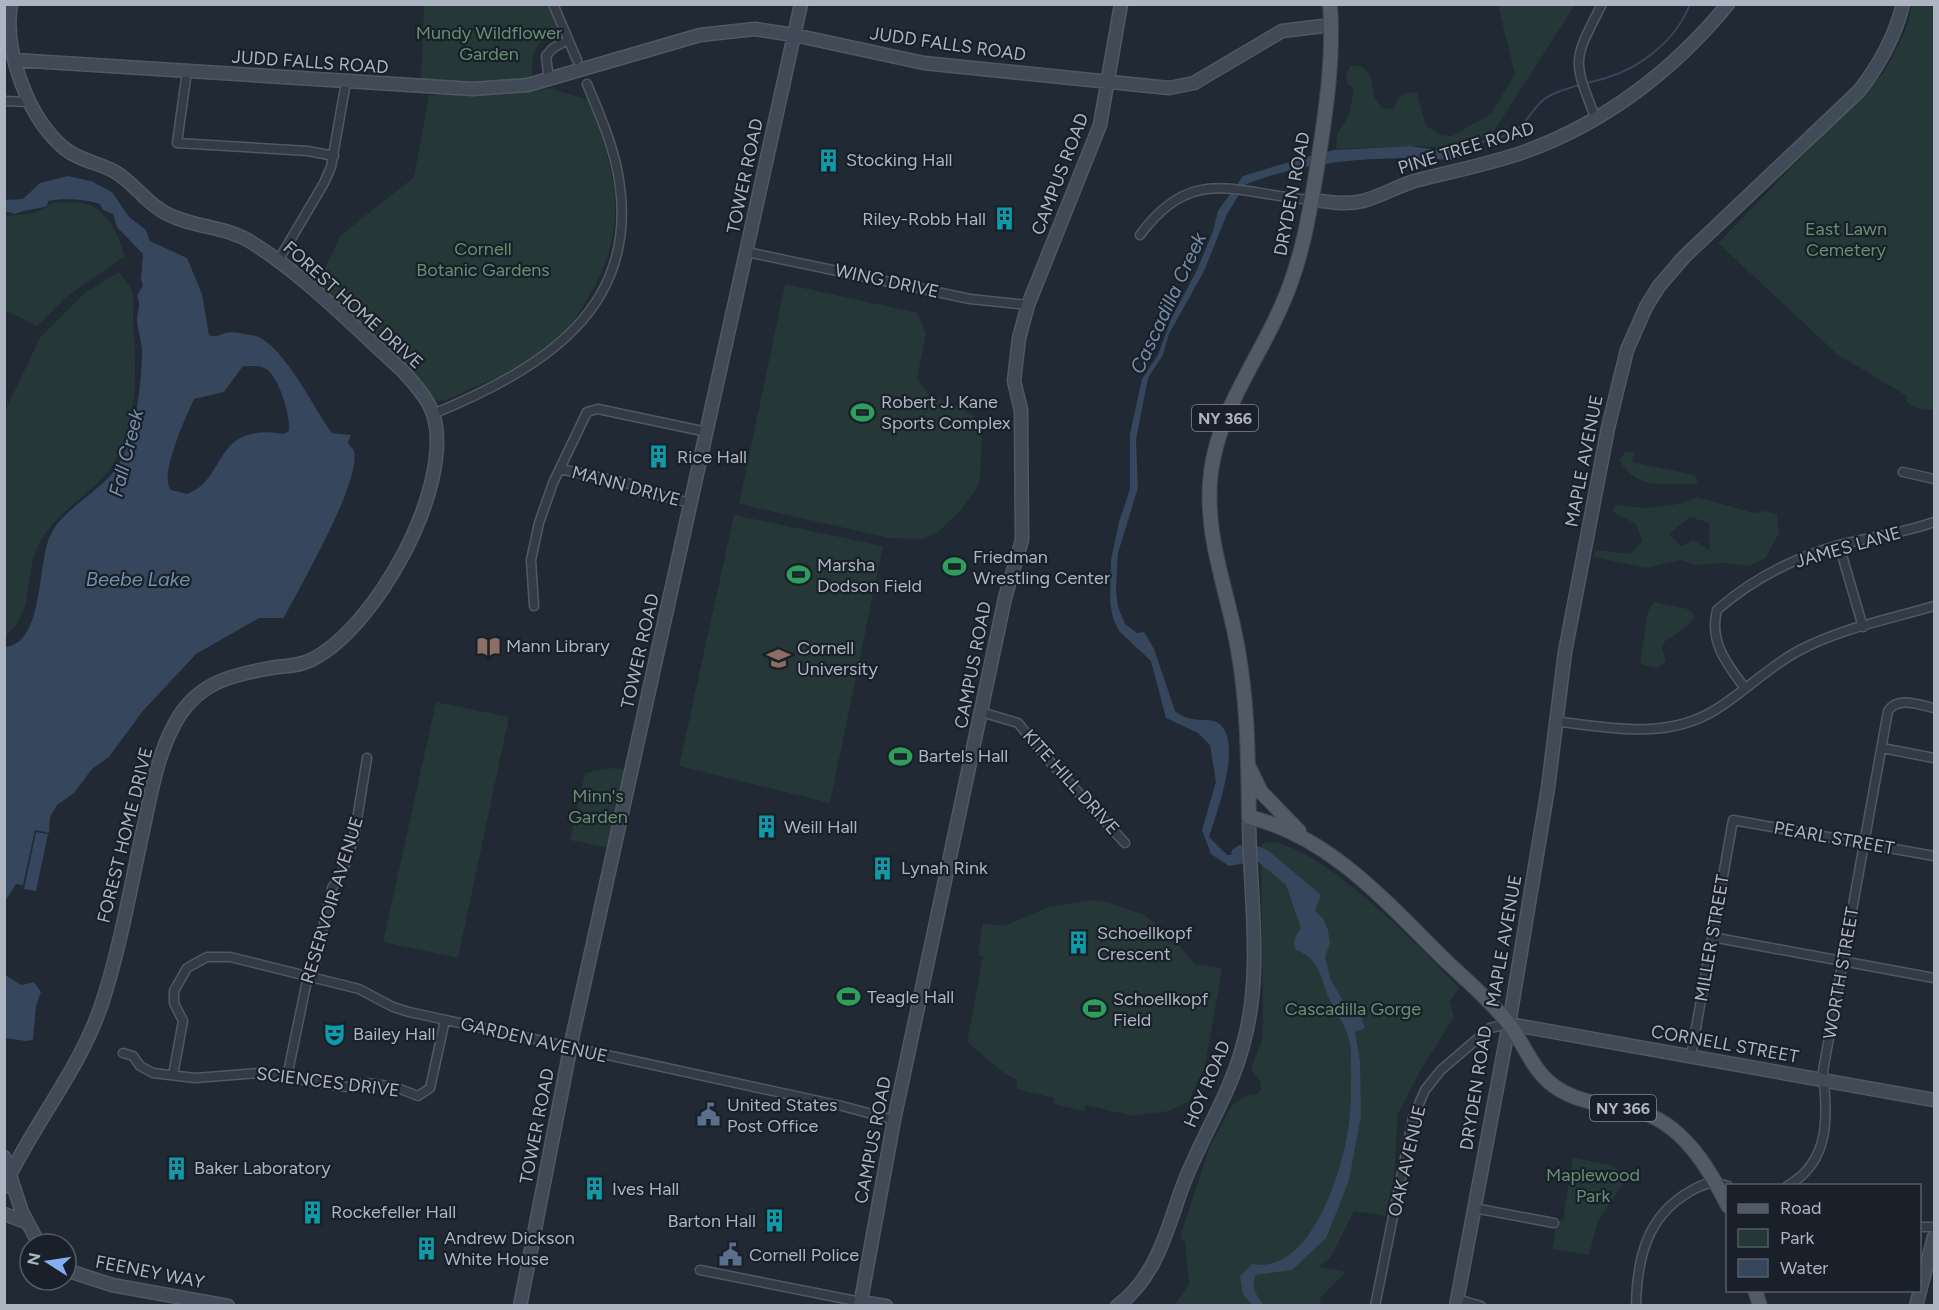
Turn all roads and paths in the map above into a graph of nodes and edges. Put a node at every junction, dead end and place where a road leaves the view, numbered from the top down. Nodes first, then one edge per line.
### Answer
1 (11, 4) edge
2 (553, 4) edge
3 (801, 4) edge
4 (1121, 4) edge
5 (1330, 4) edge
6 (1602, 4) edge
7 (1728, 4) edge
8 (1904, 4) edge
9 (1331, 25) junction
10 (794, 35) junction
11 (568, 40) junction
12 (15, 60) junction
13 (577, 60) dead end
14 (187, 71) junction
15 (549, 80) junction
16 (346, 82) junction
17 (1108, 82) junction
18 (587, 84) dead end
19 (4, 101) edge
20 (30, 102) junction
21 (1595, 117) junction
22 (334, 156) junction
23 (1313, 200) junction
24 (1140, 235) dead end
25 (747, 252) junction
26 (278, 261) junction
27 (1028, 305) junction
28 (434, 414) junction
29 (707, 432) junction
30 (560, 469) junction
31 (1904, 472) dead end
32 (1935, 479) edge
33 (691, 503) junction
34 (1935, 522) edge
35 (1839, 545) junction
36 (534, 606) dead end
37 (1935, 606) edge
38 (1863, 627) junction
39 (1744, 687) junction
40 (1935, 708) edge
41 (981, 712) junction
42 (1555, 722) junction
43 (1882, 748) junction
44 (1935, 758) edge
45 (367, 759) dead end
46 (1248, 764) junction
47 (1249, 817) junction
48 (1733, 820) joint
49 (1125, 843) dead end
50 (1864, 843) junction
51 (1319, 848) junction
52 (1935, 856) edge
53 (1712, 937) junction
54 (1843, 961) junction
55 (309, 978) junction
56 (1935, 978) edge
57 (445, 1020) junction
58 (1509, 1024) junction
59 (571, 1046) junction
60 (123, 1053) dead end
61 (1691, 1056) junction
62 (173, 1075) junction
63 (287, 1077) junction
64 (1824, 1080) junction
65 (1935, 1100) edge
66 (894, 1120) junction
67 (5, 1159) edge
68 (10, 1175) junction
69 (1713, 1181) junction
70 (1788, 1184) edge
71 (1726, 1185) edge
72 (4, 1187) edge
73 (1726, 1203) edge
74 (1474, 1208) junction
75 (4, 1214) edge
76 (26, 1222) junction
77 (1554, 1223) dead end
78 (32, 1232) edge
79 (1935, 1237) edge
80 (700, 1270) dead end
81 (78, 1274) edge
82 (1921, 1287) edge
83 (1456, 1302) edge
84 (861, 1304) edge
85 (228, 1305) edge
86 (520, 1305) edge
87 (886, 1305) edge
88 (1117, 1305) edge
89 (1376, 1305) edge
90 (1481, 1305) edge
91 (1636, 1305) edge

1 - 12 street, FOREST HOME DRIVE
2 - 11 street
3 - 10 street, TOWER ROAD
4 - 17 street, CAMPUS ROAD
5 - 9 main road, DRYDEN ROAD / NY 366
6 - 21 street
7 - 21 street, PINE TREE ROAD
8 - 42 street, MAPLE AVENUE
9 - 17 street, JUDD FALLS ROAD
9 - 23 main road, DRYDEN ROAD / NY 366
10 - 15 street, JUDD FALLS ROAD
10 - 17 street, JUDD FALLS ROAD
10 - 25 street, TOWER ROAD
11 - 13 street
11 - 15 street
12 - 14 street, JUDD FALLS ROAD
12 - 20 street, FOREST HOME DRIVE
14 - 16 street, JUDD FALLS ROAD
14 - 22 street
15 - 16 street, JUDD FALLS ROAD
16 - 22 street
17 - 27 street, CAMPUS ROAD
18 - 28 street
19 - 20 street
20 - 26 street, FOREST HOME DRIVE
21 - 23 street, PINE TREE ROAD
22 - 26 street
23 - 24 street
23 - 46 main road, DRYDEN ROAD / NY 366
25 - 27 street, WING DRIVE
25 - 29 street, TOWER ROAD
26 - 28 street, FOREST HOME DRIVE
27 - 41 street, CAMPUS ROAD
28 - 68 street, FOREST HOME DRIVE
29 - 30 street, MANN DRIVE
29 - 33 street, TOWER ROAD
30 - 33 street, MANN DRIVE
30 - 36 street, MANN DRIVE
31 - 32 street
33 - 59 street, TOWER ROAD
34 - 35 street, JAMES LANE
35 - 38 street
35 - 39 street, JAMES LANE
37 - 38 street
38 - 39 street
39 - 42 street
40 - 43 street, WORTH STREET
41 - 49 street, KITE HILL DRIVE
41 - 66 street, CAMPUS ROAD
42 - 58 street, MAPLE AVENUE
43 - 44 street
43 - 50 street, WORTH STREET
45 - 55 street, RESERVOIR AVENUE
46 - 47 main road, DRYDEN ROAD / NY 366
46 - 51 main road, DRYDEN ROAD / NY 366
47 - 51 main road, DRYDEN ROAD / NY 366
47 - 88 street, HOY ROAD
48 - 50 street, PEARL STREET
48 - 53 street, MILLER STREET
50 - 52 street, PEARL STREET
50 - 54 street, WORTH STREET
51 - 58 main road, DRYDEN ROAD / NY 366
53 - 54 street
53 - 61 street, MILLER STREET
54 - 56 street
54 - 64 street, WORTH STREET
55 - 57 street, GARDEN AVENUE
55 - 62 street, GARDEN AVENUE
55 - 63 street, RESERVOIR AVENUE
57 - 59 street, GARDEN AVENUE
57 - 63 street, SCIENCES DRIVE
58 - 61 street, CORNELL STREET
58 - 69 main road, NY 366
58 - 74 street, DRYDEN ROAD
58 - 89 street, OAK AVENUE
59 - 66 street, GARDEN AVENUE
59 - 86 street, TOWER ROAD
60 - 62 street, SCIENCES DRIVE
61 - 64 street, CORNELL STREET
62 - 63 street, SCIENCES DRIVE
64 - 65 street, CORNELL STREET
64 - 70 street, WORTH STREET
66 - 84 street, CAMPUS ROAD
67 - 68 street
68 - 72 street, FOREST HOME DRIVE
68 - 76 street
69 - 71 street
69 - 73 main road, NY 366
69 - 91 street
74 - 77 street
74 - 83 street, DRYDEN ROAD
75 - 76 street
76 - 78 street
79 - 82 street
80 - 84 street
81 - 85 street, FEENEY WAY
83 - 90 street
84 - 87 street

